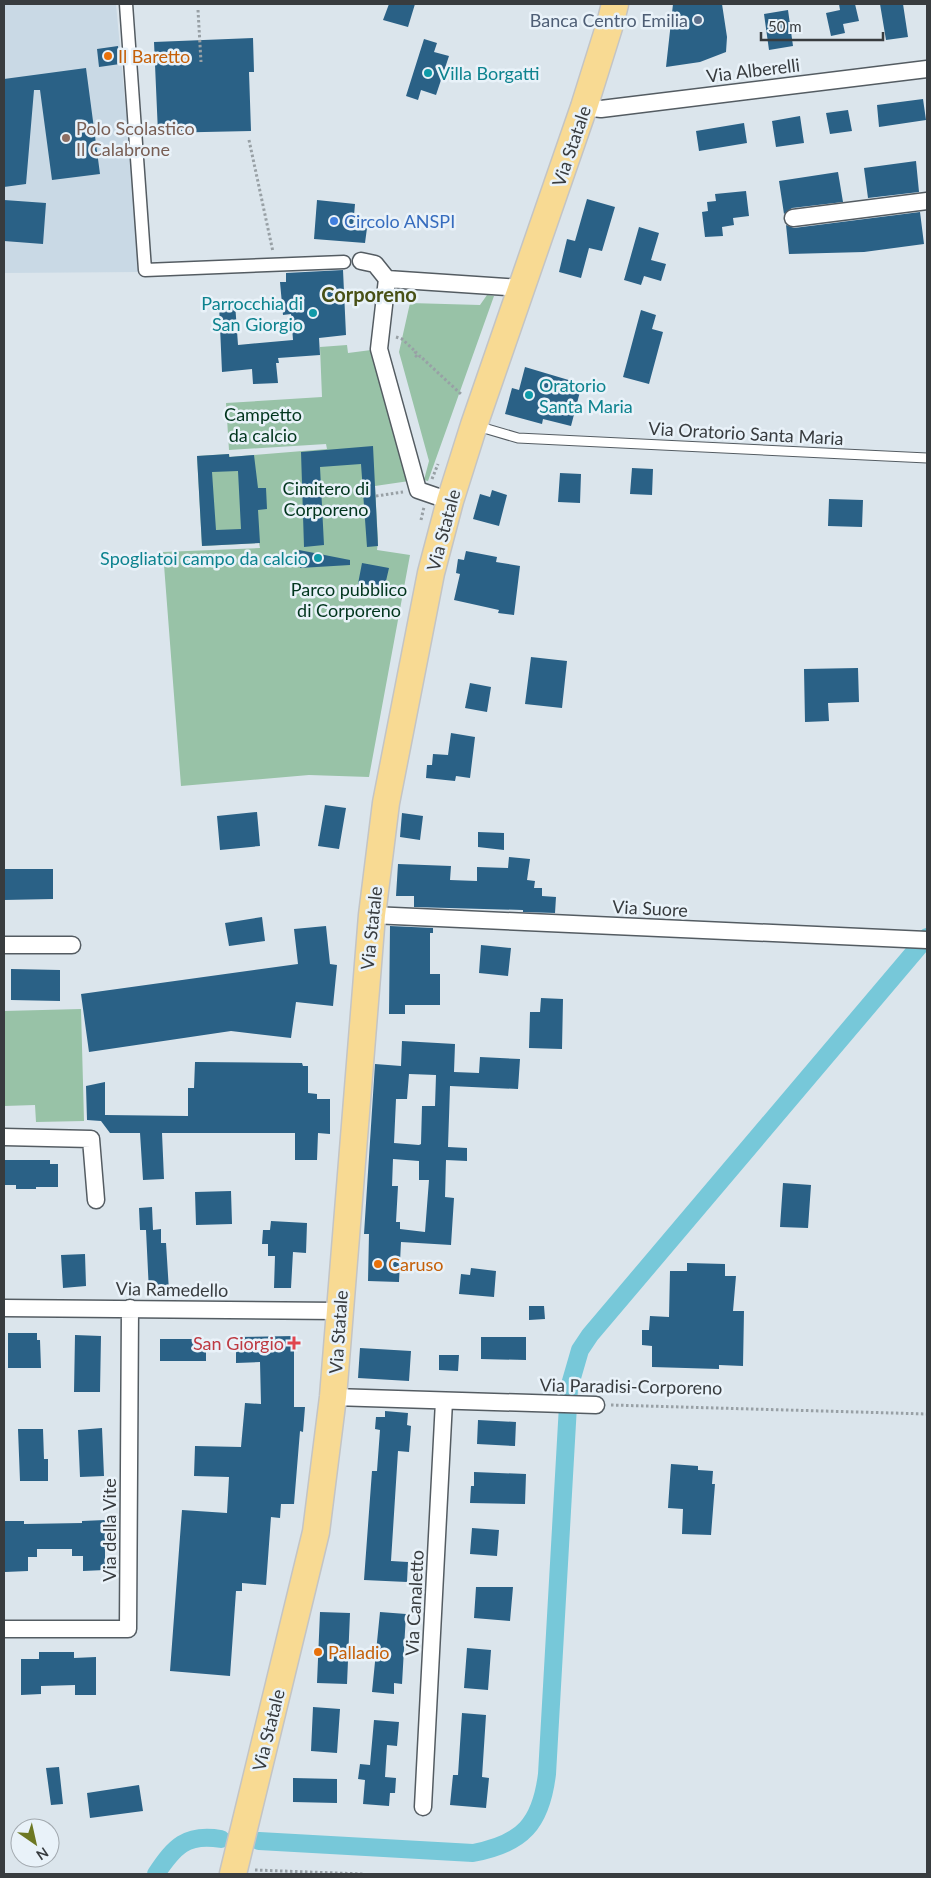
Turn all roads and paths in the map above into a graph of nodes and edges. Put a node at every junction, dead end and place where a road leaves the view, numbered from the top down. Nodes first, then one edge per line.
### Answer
1 (126, 4) edge
2 (615, 4) edge
3 (198, 10) dead end
4 (201, 62) dead end
5 (927, 69) edge
6 (584, 106) junction
7 (249, 140) dead end
8 (927, 201) edge
9 (793, 218) dead end
10 (275, 260) dead end
11 (361, 261) dead end
12 (344, 262) dead end
13 (387, 279) junction
14 (522, 288) junction
15 (381, 331) junction
16 (462, 395) dead end
17 (474, 425) junction
18 (927, 458) edge
19 (418, 490) junction
20 (376, 496) dead end
21 (450, 501) junction
22 (372, 915) junction
23 (927, 940) edge
24 (4, 945) edge
25 (72, 945) dead end
26 (4, 1137) edge
27 (96, 1200) dead end
28 (4, 1308) edge
29 (130, 1308) junction
30 (340, 1311) junction
31 (333, 1397) junction
32 (444, 1401) junction
33 (596, 1405) joint
34 (927, 1414) edge
35 (4, 1629) edge
36 (423, 1807) dead end
37 (234, 1872) edge
38 (363, 1874) edge

1 - 12 street
2 - 6 main road, Via Statale
3 - 4 path
5 - 6 street, Via Alberelli
6 - 14 main road, Via Statale
7 - 10 path
8 - 9 street
11 - 13 street
13 - 14 street
13 - 15 street
14 - 17 main road, Via Statale
15 - 16 path
15 - 19 street
17 - 18 lane, Via Oratorio Santa Maria
17 - 21 main road, Via Statale
19 - 20 path
19 - 21 street
21 - 22 main road, Via Statale
22 - 23 street, Via Suore
22 - 30 main road, Via Statale
24 - 25 street
26 - 27 street
28 - 29 street, Via Ramedello
29 - 30 street, Via Ramedello
29 - 35 street, Via della Vite
30 - 31 main road, Via Statale
31 - 32 street, Via Paradisi-Corporeno
31 - 37 main road, Via Statale
32 - 33 street, Via Paradisi-Corporeno
32 - 36 street, Via Canaletto
33 - 34 path, Via Paradisi-Corporeno
37 - 38 path

